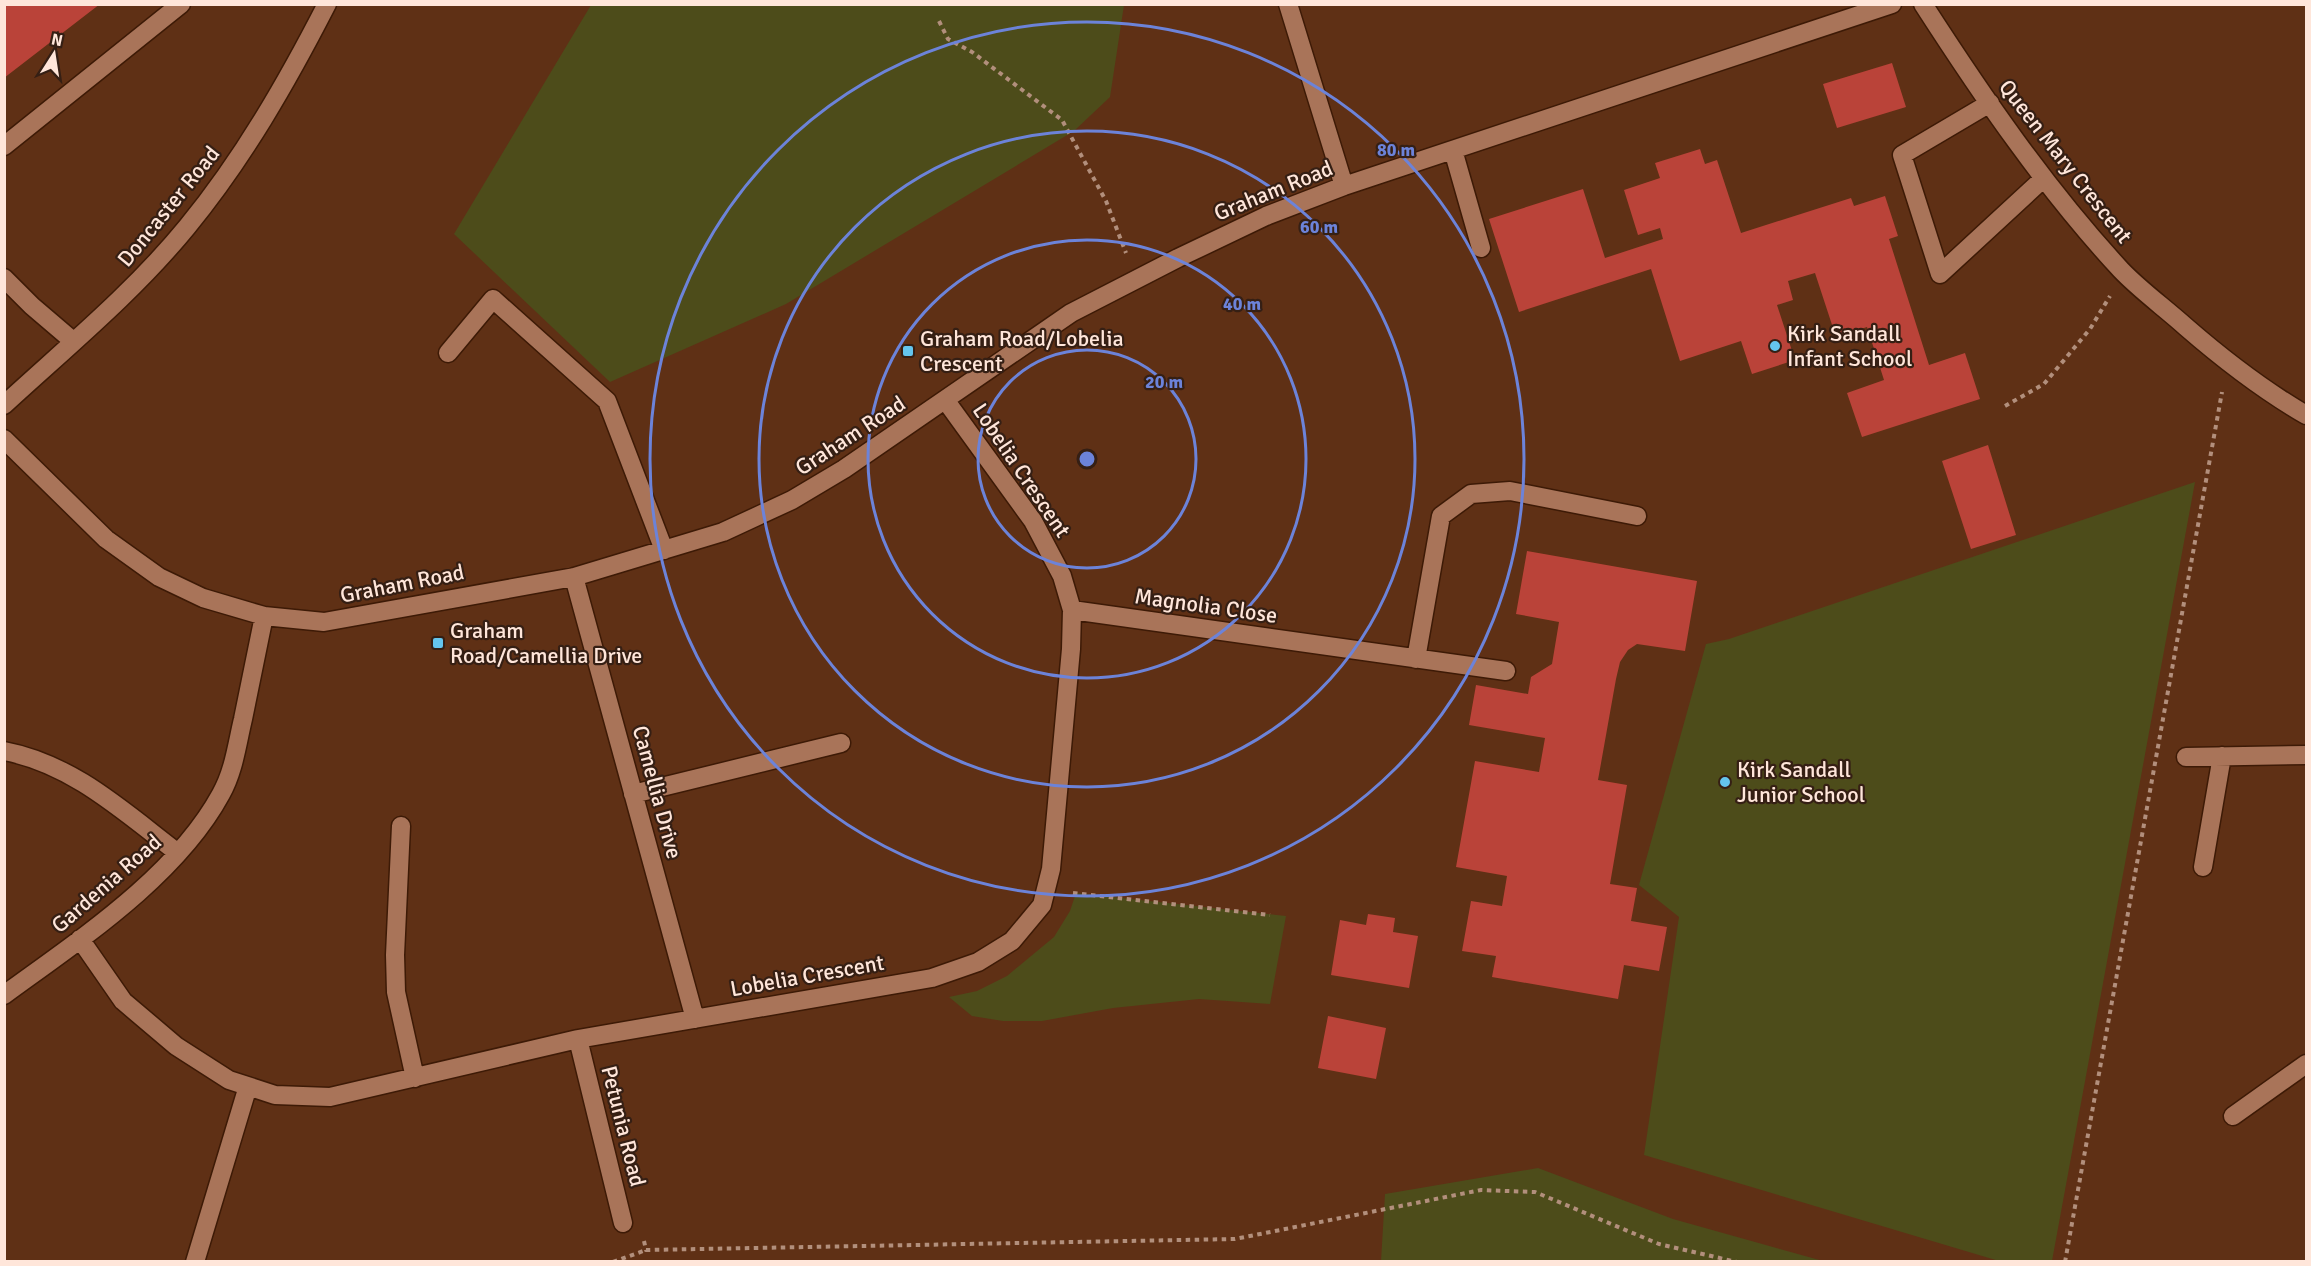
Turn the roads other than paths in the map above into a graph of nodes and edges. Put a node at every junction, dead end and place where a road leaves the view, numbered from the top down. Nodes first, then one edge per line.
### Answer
1 (181, 4) edge
2 (327, 4) edge
3 (1288, 4) edge
4 (1892, 4) edge
5 (1923, 4) edge
6 (1990, 103) junction
7 (4, 146) edge
8 (1453, 150) junction
9 (2044, 178) junction
10 (1344, 186) junction
11 (1481, 248) dead end
12 (4, 278) edge
13 (73, 341) junction
14 (448, 352) dead end
15 (946, 401) junction
16 (4, 405) edge
17 (2307, 415) edge
18 (4, 439) edge
19 (1637, 516) dead end
20 (664, 550) junction
21 (574, 577) junction
22 (1072, 610) junction
23 (264, 616) junction
24 (1416, 659) junction
25 (1506, 671) dead end
26 (841, 743) dead end
27 (4, 751) edge
28 (2307, 755) edge
29 (2222, 756) junction
30 (2186, 757) dead end
31 (633, 794) junction
32 (401, 826) dead end
33 (178, 853) junction
34 (2203, 867) dead end
35 (80, 939) junction
36 (4, 994) edge
37 (695, 1019) junction
38 (578, 1039) junction
39 (2307, 1064) edge
40 (415, 1078) junction
41 (248, 1086) junction
42 (2234, 1116) dead end
43 (623, 1223) road end
44 (195, 1262) edge

1 - 7 street
2 - 13 street, Doncaster Road
3 - 10 street
4 - 8 street, Graham Road
5 - 6 street, Queen Mary Crescent
6 - 9 street, Queen Mary Crescent
6 - 9 street
8 - 10 street, Graham Road
8 - 11 street
9 - 17 street, Queen Mary Crescent
10 - 15 street, Graham Road
12 - 13 street
13 - 16 street, Doncaster Road
14 - 20 street
15 - 20 street, Graham Road
15 - 22 street, Lobelia Crescent
18 - 23 street, Graham Road
19 - 24 street
20 - 21 street, Graham Road
21 - 23 street, Graham Road
21 - 31 street, Camellia Drive
22 - 24 street, Magnolia Close
22 - 37 street, Lobelia Crescent
23 - 33 street, Gardenia Road
24 - 25 street, Magnolia Close
26 - 31 street
27 - 33 street
28 - 29 street
29 - 30 street
29 - 34 street
31 - 37 street, Camellia Drive
32 - 40 street
33 - 35 street, Gardenia Road
35 - 36 street, Gardenia Road
35 - 41 street, Lobelia Crescent
37 - 38 street, Lobelia Crescent
38 - 40 street, Lobelia Crescent
38 - 43 street, Petunia Road
39 - 42 street
40 - 41 street, Lobelia Crescent
41 - 44 street

